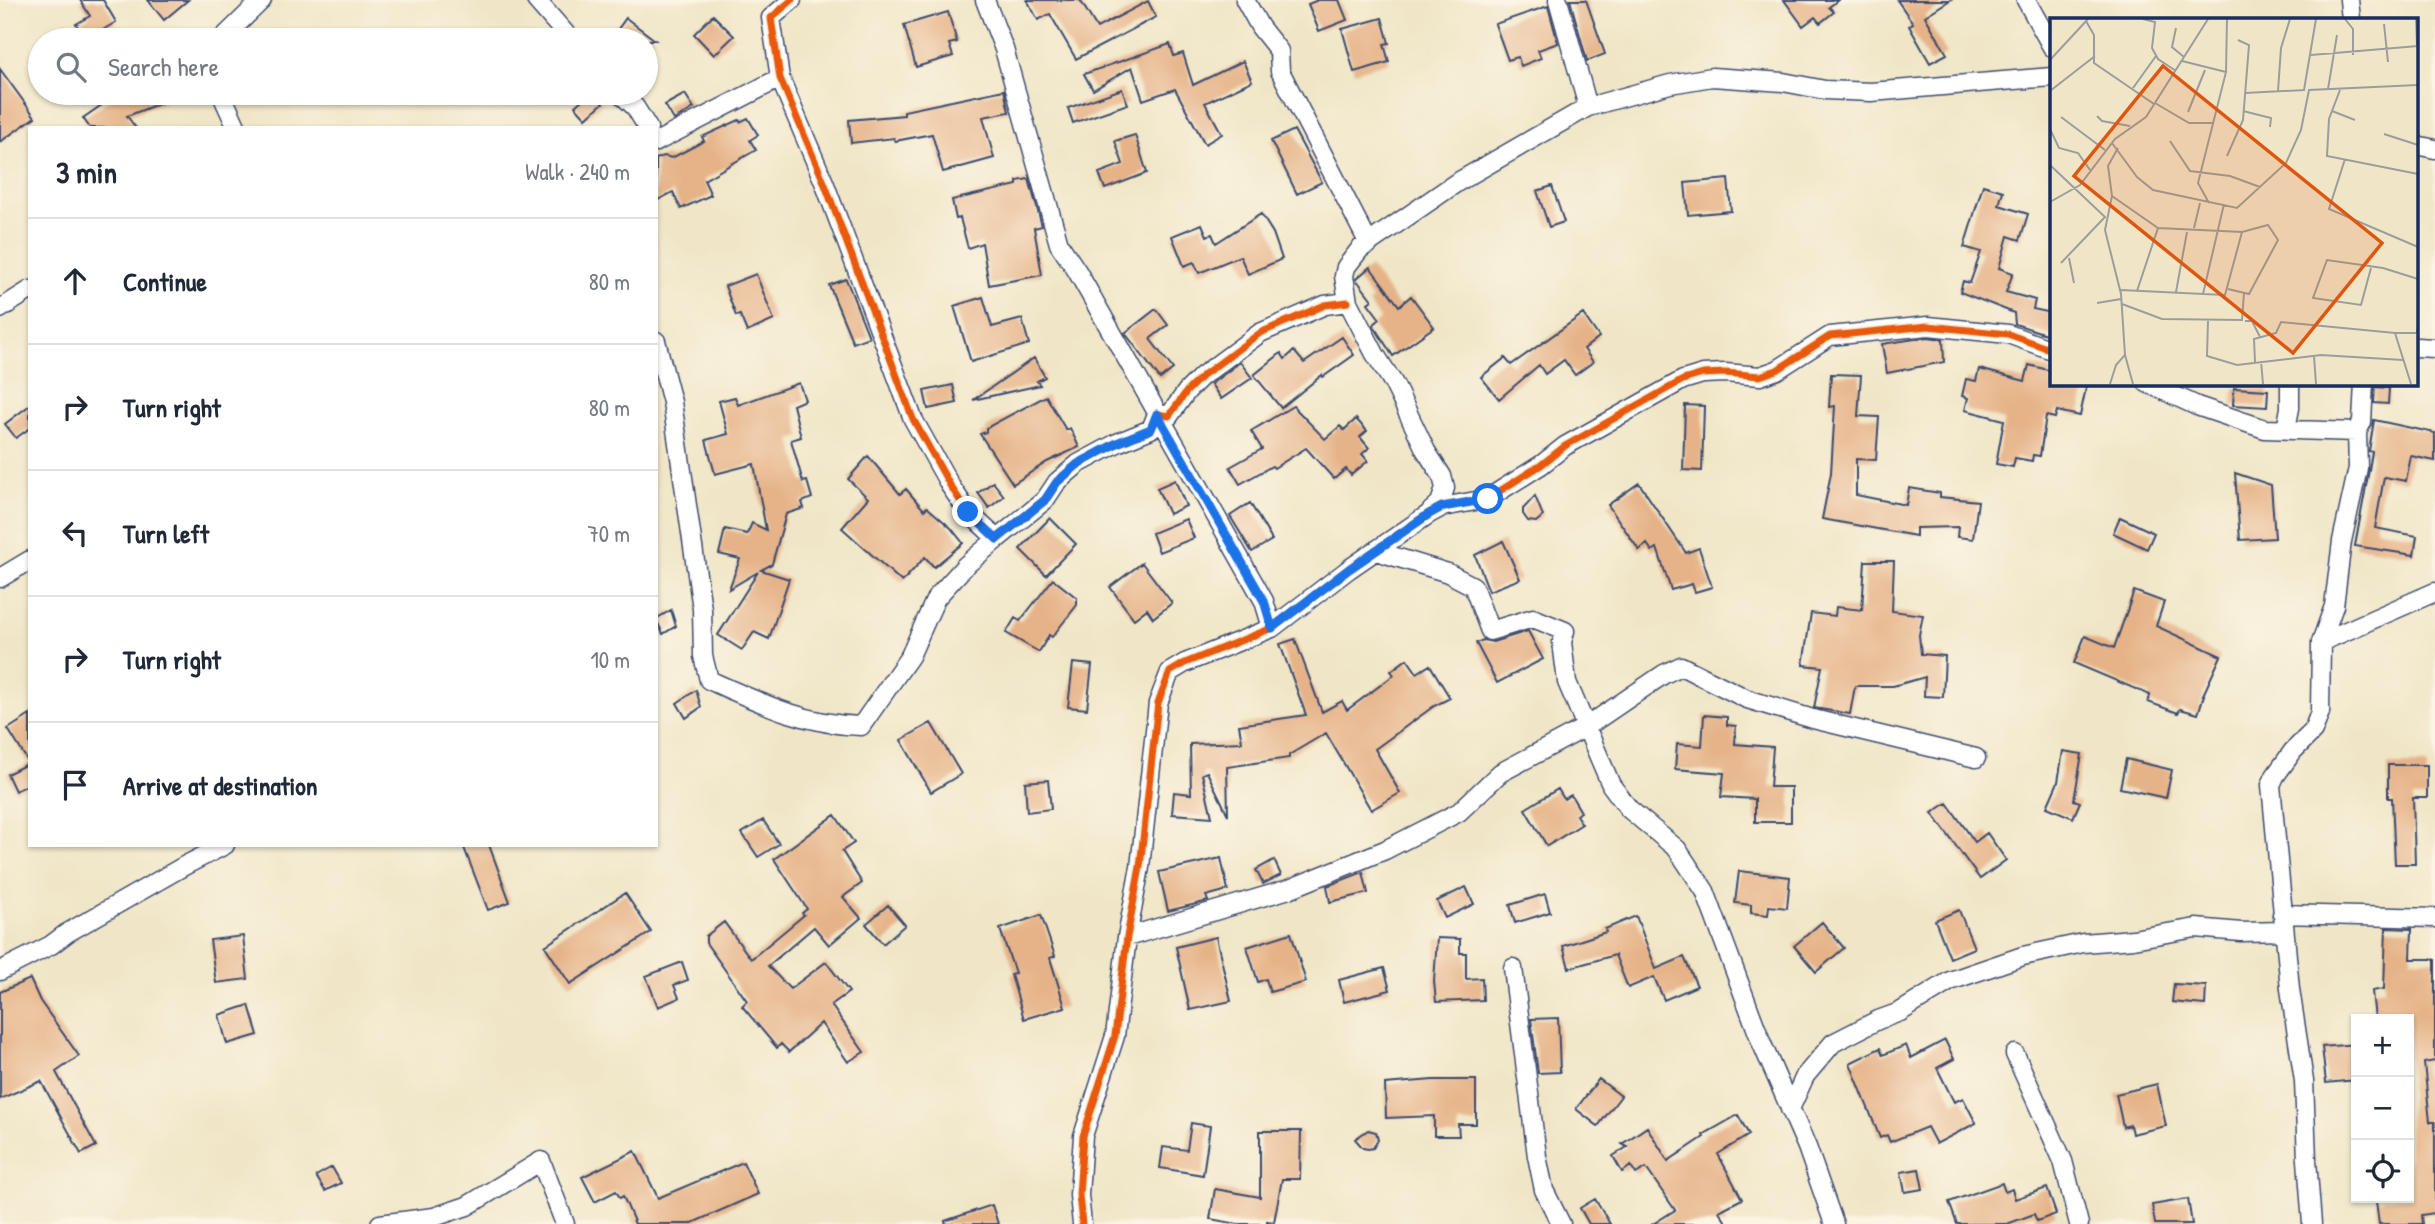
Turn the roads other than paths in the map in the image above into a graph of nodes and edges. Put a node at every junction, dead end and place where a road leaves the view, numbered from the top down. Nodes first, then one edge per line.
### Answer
1 (262, 0) edge
2 (536, 0) edge
3 (792, 0) edge
4 (985, 0) edge
5 (1245, 0) edge
6 (1558, 0) edge
7 (2026, 0) edge
8 (2349, 0) edge
9 (2351, 18) edge
10 (234, 28) edge
11 (560, 28) edge
12 (2050, 43) edge
13 (2050, 77) edge
14 (780, 78) junction
15 (226, 105) edge
16 (633, 105) edge
17 (1588, 107) junction
18 (236, 126) edge
19 (647, 126) edge
20 (658, 141) edge
21 (1369, 244) junction
22 (28, 291) edge
23 (1348, 302) junction
24 (0, 309) edge
25 (658, 349) edge
26 (2050, 349) edge
27 (2152, 385) edge
28 (2290, 385) edge
29 (2364, 385) edge
30 (1157, 414) junction
31 (2286, 429) junction
32 (2357, 432) junction
33 (1429, 514) junction
34 (997, 539) junction
35 (1376, 551) junction
36 (28, 561) edge
37 (0, 578) edge
38 (2435, 592) edge
39 (1272, 628) junction
40 (2320, 642) junction
41 (1586, 727) junction
42 (1976, 758) dead end
43 (221, 847) edge
44 (2435, 918) edge
45 (2283, 922) junction
46 (1127, 937) junction
47 (1513, 968) dead end
48 (0, 971) edge
49 (2015, 1054) dead end
50 (1776, 1076) junction
51 (1805, 1076) junction
52 (1790, 1109) junction
53 (380, 1224) edge
54 (565, 1224) edge
55 (1082, 1224) edge
56 (1561, 1224) edge
57 (1834, 1224) edge
58 (2079, 1224) edge
59 (2312, 1224) edge

1 - 10 street
2 - 11 street
3 - 14 street
4 - 30 street
5 - 21 street
6 - 17 street
7 - 12 street
8 - 9 street
13 - 17 street
14 - 20 street
14 - 34 street
15 - 18 street
16 - 19 street
17 - 21 street
21 - 23 street
22 - 24 street
23 - 30 street
23 - 33 street
25 - 34 street
26 - 33 street
27 - 31 street
28 - 31 street
29 - 32 street
30 - 34 street
30 - 39 street
31 - 32 street
32 - 40 street
33 - 35 street
35 - 39 street
35 - 41 street
36 - 37 street
38 - 40 street
39 - 46 street
40 - 45 street
41 - 42 street
41 - 46 street
41 - 50 street
43 - 48 street
44 - 45 street
45 - 51 street
45 - 59 street
46 - 55 street
47 - 56 street
49 - 58 street
50 - 51 street
50 - 52 street
51 - 52 street
52 - 57 street
53 - 54 street

